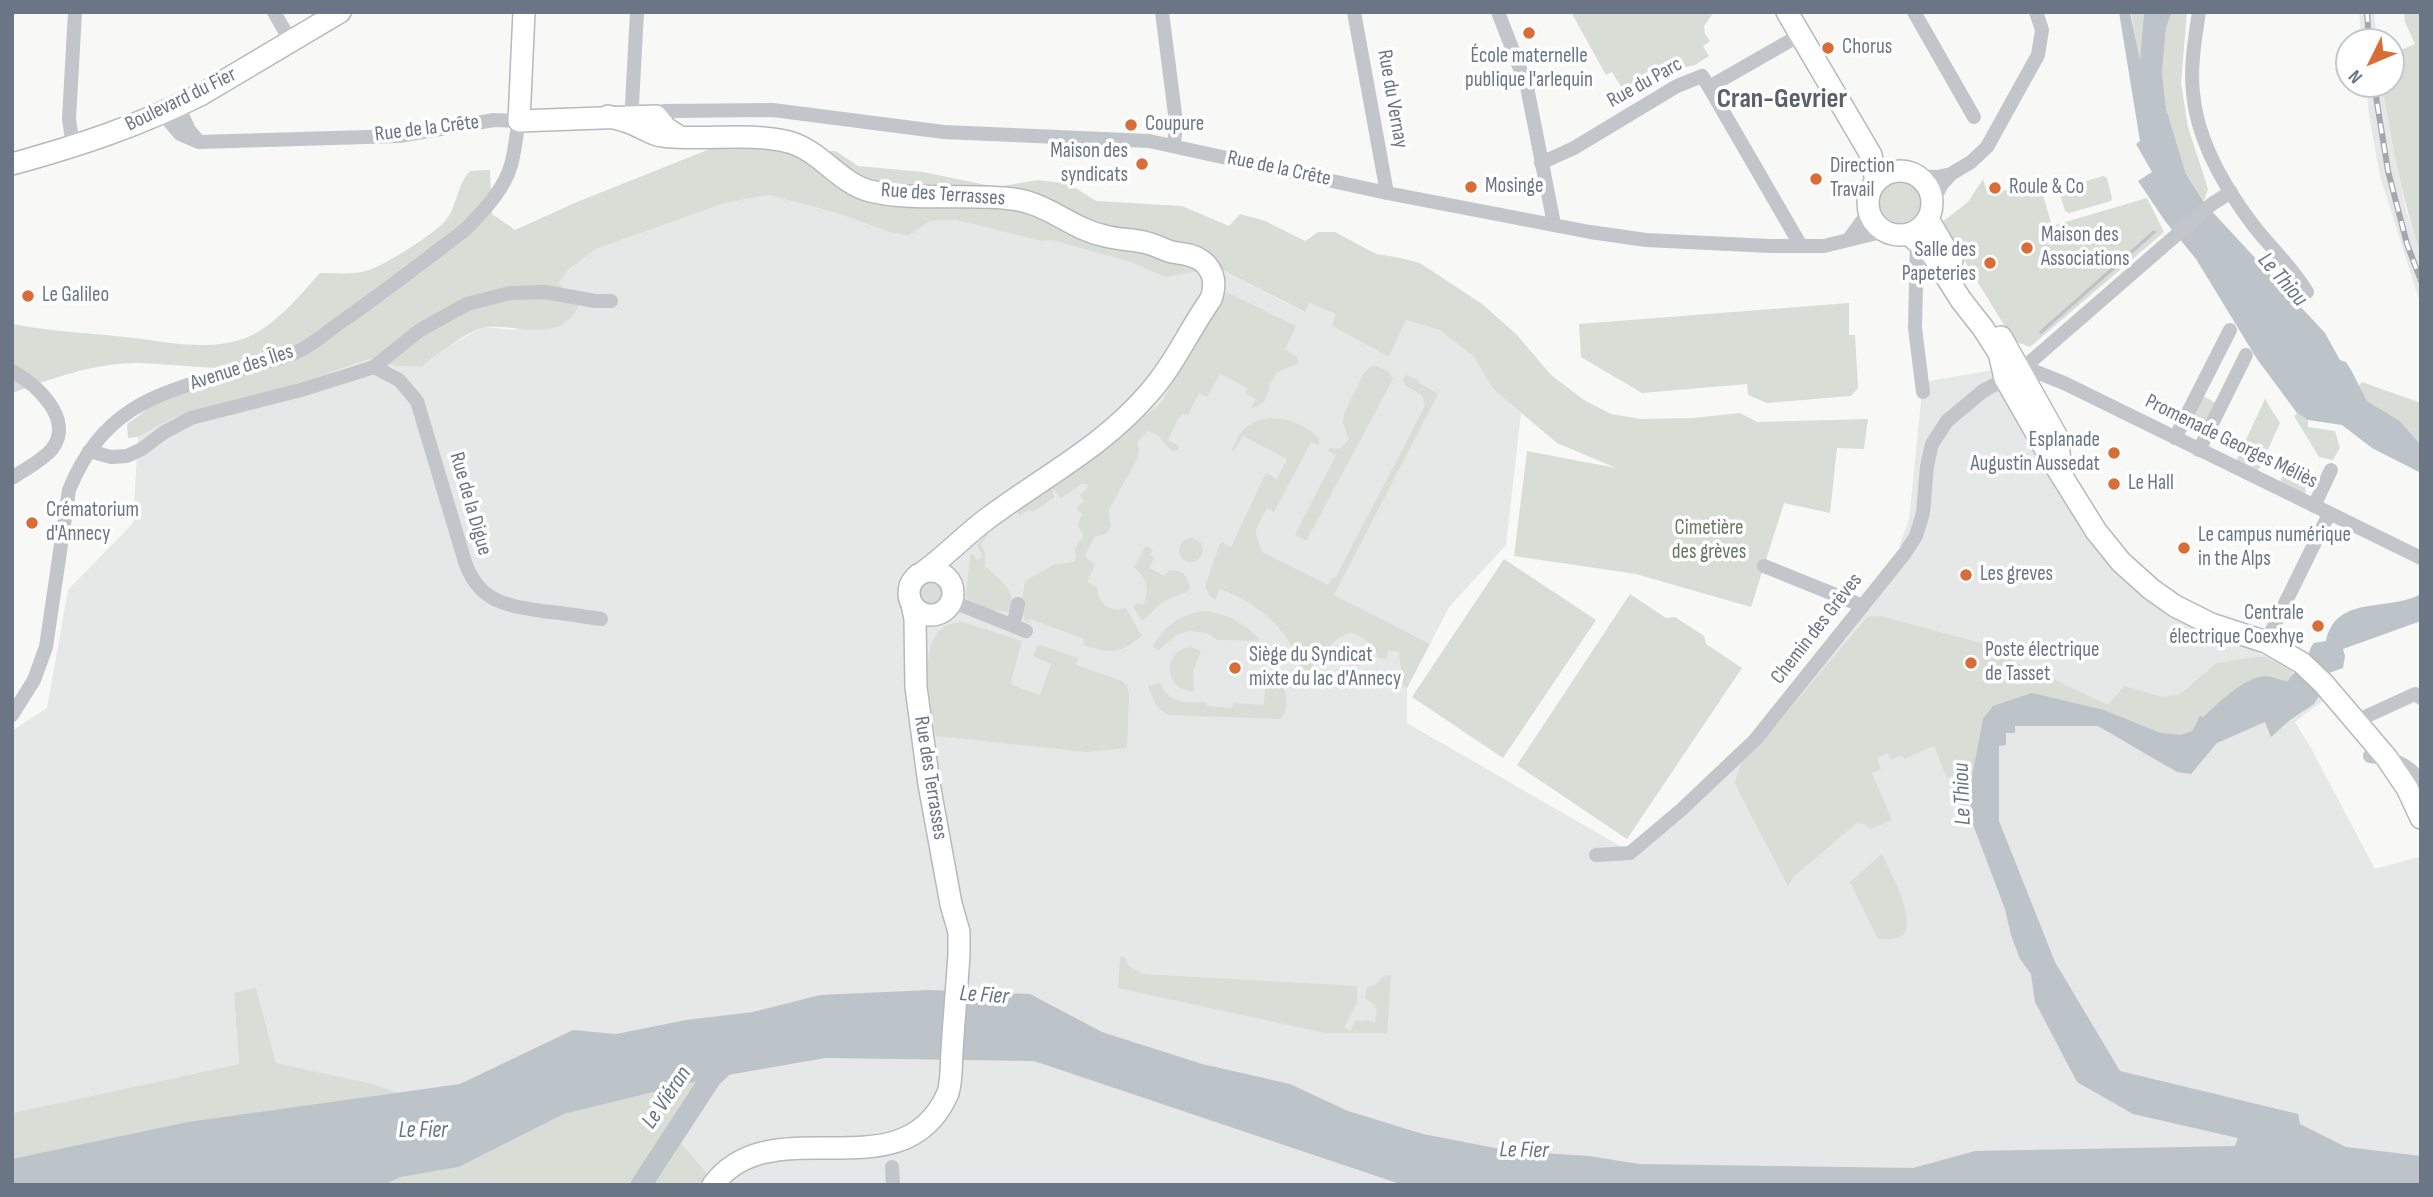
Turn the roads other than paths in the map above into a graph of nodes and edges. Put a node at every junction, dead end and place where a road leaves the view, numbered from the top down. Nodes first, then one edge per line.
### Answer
1 (75, 12) edge
2 (274, 12) edge
3 (340, 12) edge
4 (524, 12) edge
5 (637, 12) edge
6 (1162, 12) edge
7 (1354, 12) edge
8 (1498, 12) edge
9 (1787, 12) edge
10 (1798, 12) edge
11 (1914, 12) edge
12 (2036, 12) edge
13 (2199, 12) edge
14 (1800, 35) junction
15 (291, 42) junction
16 (1709, 87) junction
17 (170, 109) junction
18 (608, 116) joint
19 (1974, 117) dead end
20 (519, 121) junction
21 (642, 121) junction
22 (1174, 146) junction
23 (73, 147) junction
24 (1541, 163) junction
25 (12, 164) edge
26 (1908, 174) junction
27 (1951, 174) junction
28 (1876, 183) junction
29 (2231, 192) junction
30 (1387, 193) junction
31 (1869, 206) junction
32 (1930, 211) junction
33 (1553, 224) junction
34 (1885, 231) junction
35 (1913, 237) junction
36 (1849, 239) junction
37 (1801, 246) junction
38 (2307, 292) dead end
39 (611, 301) dead end
40 (2230, 330) dead end
41 (2246, 355) dead end
42 (374, 368) junction
43 (12, 371) edge
44 (2013, 374) junction
45 (1923, 392) dead end
46 (2175, 438) junction
47 (2199, 450) junction
48 (89, 451) junction
49 (2331, 470) dead end
50 (12, 478) edge
51 (2314, 506) junction
52 (2329, 514) junction
53 (967, 537) junction
54 (2421, 558) edge
55 (1764, 566) dead end
56 (922, 573) junction
57 (947, 599) junction
58 (912, 604) junction
59 (1018, 604) dead end
60 (1863, 606) junction
61 (601, 619) dead end
62 (2266, 642) junction
63 (916, 652) junction
64 (2419, 694) edge
65 (2335, 699) junction
66 (12, 715) edge
67 (2356, 721) junction
68 (2378, 757) junction
69 (2421, 782) edge
70 (2418, 814) edge
71 (1596, 855) dead end
72 (831, 1167) dead end
73 (886, 1174) edge
74 (713, 1185) edge

1 - 23 street
2 - 15 street
3 - 15 street, Boulevard du Fier
4 - 20 street, Avenue des Îles
5 - 21 street
6 - 22 street
7 - 30 street, Rue du Vernay
8 - 24 street
9 - 14 street
10 - 26 street
11 - 19 street
12 - 27 street
13 - 29 street
14 - 16 street, Rue du Parc
14 - 28 street
15 - 17 street, Boulevard du Fier
16 - 24 street, Rue du Parc
16 - 37 street
17 - 20 street, Rue de la Crête
17 - 23 street, Boulevard du Fier
18 - 20 street, Rue de la Crête
18 - 21 street, Rue des Terrasses
20 - 48 street, Avenue des Îles
21 - 22 street, Rue de la Crête
21 - 53 street, Rue des Terrasses
22 - 30 street, Rue de la Crête
23 - 25 street, Boulevard du Fier
24 - 33 street
26 - 27 street
26 - 28 street
26 - 32 street
27 - 32 street
28 - 31 street
29 - 38 street
29 - 44 street, Chemin des Grèves
30 - 33 street, Rue de la Crête
31 - 34 street
31 - 36 street
32 - 35 street
32 - 44 street
33 - 37 street, Rue de la Crête
34 - 35 street
34 - 36 street, Rue de la Crête
35 - 44 street
35 - 45 street
36 - 37 street, Rue de la Crête
39 - 42 street
40 - 46 street
41 - 47 street
42 - 48 street
42 - 61 street, Rue de la Digue
43 - 50 street
44 - 46 street, Promenade Georges Méliès
44 - 60 street, Chemin des Grèves
44 - 62 street
46 - 47 street, Promenade Georges Méliès
47 - 51 street, Promenade Georges Méliès
48 - 66 street, Avenue des Îles
49 - 51 street
51 - 52 street, Promenade Georges Méliès
52 - 54 street, Promenade Georges Méliès
52 - 62 street
53 - 56 street, Rue des Terrasses
53 - 57 street, Rue des Terrasses
55 - 60 street
56 - 57 street
56 - 58 street
57 - 58 street
57 - 59 street
57 - 63 street, Rue des Terrasses
58 - 63 street, Rue des Terrasses
60 - 71 street, Chemin des Grèves
62 - 65 street
63 - 73 street, Rue des Terrasses
64 - 67 street
65 - 67 street
65 - 68 street
67 - 68 street
68 - 69 street
68 - 70 street
72 - 74 street

